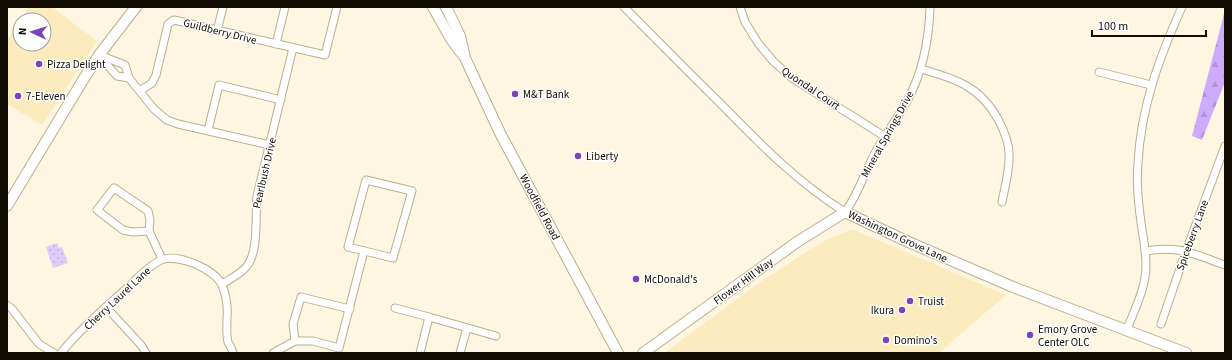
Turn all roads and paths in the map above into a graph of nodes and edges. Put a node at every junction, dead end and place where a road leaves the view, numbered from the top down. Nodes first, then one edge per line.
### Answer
1 (140, 7) edge
2 (223, 7) edge
3 (285, 7) edge
4 (337, 7) edge
5 (432, 7) edge
6 (446, 7) edge
7 (624, 7) edge
8 (740, 7) edge
9 (930, 7) edge
10 (1182, 7) edge
11 (133, 11) edge
12 (217, 31) junction
13 (276, 44) junction
14 (294, 48) junction
15 (99, 55) junction
16 (466, 58) junction
17 (921, 69) junction
18 (1099, 72) dead end
19 (129, 78) junction
20 (1151, 85) junction
21 (141, 90) junction
22 (281, 100) junction
23 (208, 130) junction
24 (884, 136) junction
25 (270, 145) junction
26 (1225, 146) edge
27 (1002, 202) dead end
28 (7, 206) edge
29 (845, 212) junction
30 (148, 230) junction
31 (364, 251) junction
32 (1145, 251) junction
33 (1186, 251) junction
34 (162, 259) junction
35 (1225, 265) edge
36 (222, 284) junction
37 (7, 305) edge
38 (106, 307) junction
39 (395, 308) dead end
40 (350, 309) junction
41 (429, 317) junction
42 (1161, 324) dead end
43 (467, 328) junction
44 (1127, 329) junction
45 (496, 336) dead end
46 (295, 341) junction
47 (54, 353) edge
48 (61, 353) edge
49 (146, 353) edge
50 (234, 353) edge
51 (273, 353) edge
52 (420, 353) edge
53 (460, 353) edge
54 (618, 353) edge
55 (642, 353) edge
56 (1186, 353) edge

1 - 11 main road
2 - 12 street
3 - 13 street
4 - 14 street, Guildberry Drive
5 - 16 main road, Woodfield Road
6 - 16 main road, Woodfield Road
7 - 29 street, Washington Grove Lane
8 - 24 street, Quondal Court
9 - 17 street, Mineral Springs Drive
10 - 20 street
11 - 15 main road
12 - 13 street, Guildberry Drive
12 - 21 street, Guildberry Drive
13 - 14 street, Guildberry Drive
14 - 22 street, Pearlbush Drive
15 - 19 street
15 - 19 street
15 - 28 main road
16 - 54 main road, Woodfield Road
17 - 24 street, Mineral Springs Drive
17 - 27 street
18 - 20 street
19 - 21 street
20 - 32 street
21 - 23 street
22 - 23 street
22 - 25 street, Pearlbush Drive
23 - 25 street
24 - 29 street, Mineral Springs Drive
25 - 36 street, Pearlbush Drive
26 - 33 street, Spiceberry Lane
29 - 44 main road, Washington Grove Lane
29 - 55 main road, Flower Hill Way
30 - 30 street
30 - 34 street
31 - 31 street
31 - 40 street
32 - 33 street
32 - 44 street
33 - 35 street
33 - 42 street, Spiceberry Lane
34 - 36 street
34 - 38 street, Cherry Laurel Lane
36 - 50 street
37 - 47 street
38 - 48 street, Cherry Laurel Lane
38 - 49 street
39 - 41 street
40 - 46 street
40 - 46 street
41 - 43 street
41 - 52 street
43 - 45 street
43 - 53 street
44 - 56 main road, Washington Grove Lane
46 - 51 street

